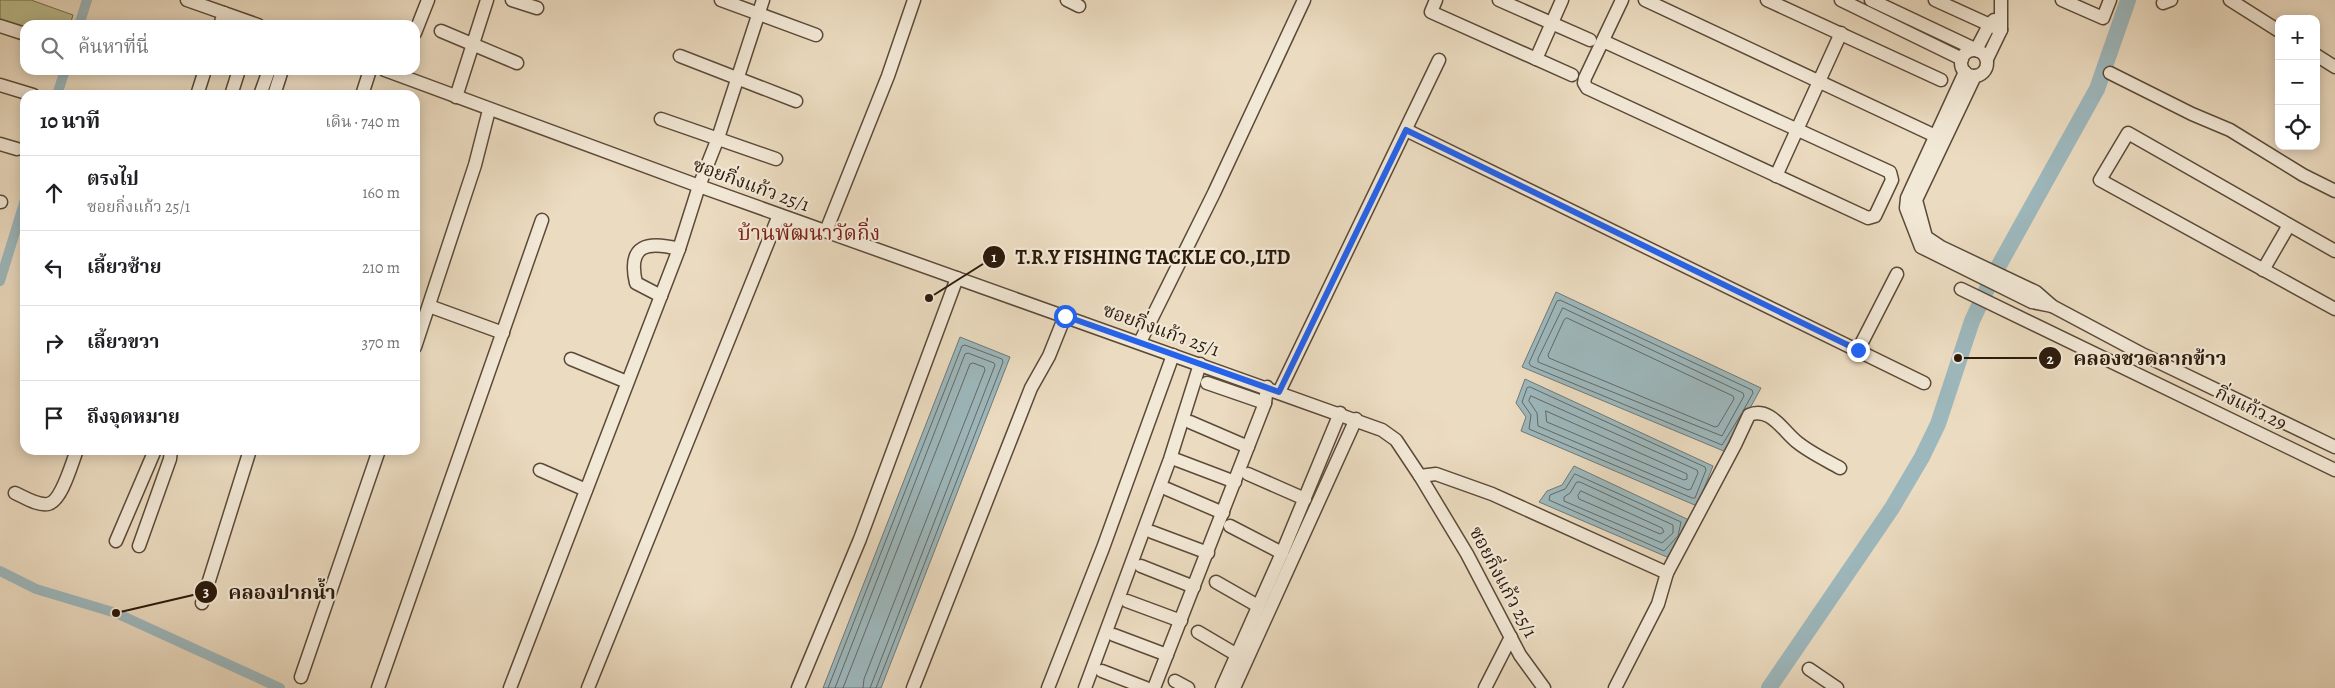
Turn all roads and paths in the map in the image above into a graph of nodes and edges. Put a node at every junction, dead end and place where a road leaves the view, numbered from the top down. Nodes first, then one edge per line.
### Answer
1 (188, 0) edge
2 (428, 0) edge
3 (487, 0) edge
4 (512, 0) edge
5 (721, 0) edge
6 (763, 0) edge
7 (914, 0) edge
8 (1066, 0) edge
9 (1304, 0) edge
10 (1436, 0) edge
11 (1499, 0) edge
12 (1562, 0) edge
13 (1622, 0) edge
14 (1645, 0) edge
15 (1767, 0) edge
16 (1841, 0) edge
17 (1872, 0) edge
18 (1935, 0) edge
19 (2001, 0) edge
20 (2062, 0) edge
21 (2110, 0) edge
22 (2230, 0) edge
23 (1856, 3) edge
24 (1079, 6) dead end
25 (537, 8) dead end
26 (759, 13) junction
27 (222, 19) edge
28 (420, 21) edge
29 (1551, 24) junction
30 (0, 26) edge
31 (1995, 27) junction
32 (2275, 28) edge
33 (441, 31) dead end
34 (20, 32) edge
35 (1840, 33) junction
36 (816, 35) dead end
37 (1590, 40) dead end
38 (1603, 41) junction
39 (472, 44) junction
40 (1981, 53) junction
41 (680, 56) dead end
42 (2320, 58) edge
43 (1536, 59) junction
44 (1962, 59) junction
45 (1439, 60) dead end
46 (517, 63) dead end
47 (2335, 67) edge
48 (2110, 73) dead end
49 (1970, 74) junction
50 (203, 75) edge
51 (237, 75) edge
52 (267, 75) edge
53 (280, 75) edge
54 (288, 75) edge
55 (368, 75) edge
56 (407, 75) edge
57 (1572, 75) dead end
58 (738, 78) junction
59 (1819, 80) junction
60 (1941, 80) dead end
61 (0, 85) edge
62 (199, 90) edge
63 (233, 90) edge
64 (262, 90) edge
65 (276, 90) edge
66 (284, 90) edge
67 (364, 90) edge
68 (20, 91) edge
69 (456, 97) junction
70 (796, 101) dead end
71 (489, 110) junction
72 (661, 119) dead end
73 (1797, 129) junction
74 (1406, 130) junction
75 (718, 138) junction
76 (1940, 138) junction
77 (0, 144) edge
78 (17, 149) dead end
79 (776, 159) dead end
80 (1776, 176) junction
81 (699, 186) junction
82 (2335, 191) edge
83 (780, 215) junction
84 (542, 220) dead end
85 (2289, 225) junction
86 (826, 231) junction
87 (679, 249) junction
88 (2335, 251) edge
89 (2262, 270) junction
90 (1896, 274) dead end
91 (957, 278) junction
92 (1963, 290) dead end
93 (661, 296) junction
94 (429, 306) junction
95 (2335, 309) edge
96 (1065, 316) junction
97 (420, 332) edge
98 (503, 333) junction
99 (1140, 342) junction
100 (1858, 350) junction
101 (1173, 355) junction
102 (571, 360) dead end
103 (1200, 364) junction
104 (627, 382) junction
105 (1924, 383) dead end
106 (1208, 384) dead end
107 (1273, 389) junction
108 (1265, 403) junction
109 (1340, 413) junction
110 (1356, 419) junction
111 (1190, 422) dead end
112 (1248, 447) junction
113 (2335, 447) edge
114 (75, 455) edge
115 (153, 455) edge
116 (170, 455) edge
117 (248, 455) edge
118 (377, 455) edge
119 (1177, 460) dead end
120 (1840, 468) dead end
121 (540, 470) dead end
122 (2335, 470) edge
123 (1248, 474) dead end
124 (1420, 476) junction
125 (1235, 482) junction
126 (586, 490) junction
127 (1166, 490) dead end
128 (15, 493) dead end
129 (1305, 499) junction
130 (1223, 513) junction
131 (1230, 526) dead end
132 (1152, 532) dead end
133 (116, 541) dead end
134 (139, 546) dead end
135 (1208, 553) junction
136 (1282, 553) junction
137 (1141, 566) dead end
138 (1667, 572) junction
139 (1216, 582) dead end
140 (1194, 586) junction
141 (1127, 601) dead end
142 (202, 603) dead end
143 (1258, 606) junction
144 (1181, 621) junction
145 (1198, 632) dead end
146 (1114, 635) dead end
147 (1511, 637) junction
148 (1167, 655) junction
149 (1237, 655) junction
150 (1809, 669) dead end
151 (1102, 671) dead end
152 (301, 677) dead end
153 (1175, 681) dead end
154 (378, 688) edge
155 (510, 688) edge
156 (588, 688) edge
157 (798, 688) edge
158 (913, 688) edge
159 (1048, 688) edge
160 (1085, 688) edge
161 (1146, 688) edge
162 (1154, 688) edge
163 (1188, 688) edge
164 (1222, 688) edge
165 (1234, 688) edge
166 (1485, 688) edge
167 (1544, 688) edge
168 (1614, 688) edge
169 (1837, 688) edge

1 - 27 street
2 - 28 street
3 - 39 street
4 - 25 street
5 - 26 street
6 - 26 street
7 - 86 street
8 - 24 street
9 - 99 street
10 - 43 street
11 - 29 street
12 - 29 street
13 - 38 street
14 - 59 street
15 - 35 street
16 - 23 street
17 - 40 street
18 - 31 street
19 - 31 street
20 - 21 street
22 - 32 street
23 - 44 street
26 - 36 street
26 - 58 street
29 - 37 street
29 - 43 street
30 - 34 street
31 - 40 street
33 - 39 street
35 - 59 street
35 - 60 street
38 - 73 street
38 - 80 street
39 - 46 street
39 - 69 street
40 - 44 street
40 - 49 street
41 - 58 street
42 - 47 street
43 - 57 street
44 - 49 street
45 - 74 street
48 - 82 street
49 - 76 street
50 - 62 street
51 - 63 street
52 - 64 street
53 - 65 street
54 - 66 street
55 - 67 street
56 - 69 street, ซอยกิ่งแก้ว 25/1
58 - 70 street
58 - 75 street
59 - 73 street
59 - 76 street
61 - 68 street
69 - 71 street, ซอยกิ่งแก้ว 25/1
71 - 81 street, ซอยกิ่งแก้ว 25/1
71 - 94 street
72 - 75 street
73 - 80 street
73 - 80 street
74 - 100 street
74 - 107 street
75 - 79 street
75 - 81 street
76 - 113 street
77 - 78 street
81 - 83 street, ซอยกิ่งแก้ว 25/1
81 - 87 street
83 - 86 street, ซอยกิ่งแก้ว 25/1
83 - 156 street
84 - 98 street
85 - 88 street
85 - 89 street
85 - 89 street
86 - 91 street, ซอยกิ่งแก้ว 25/1
87 - 93 street
87 - 93 street
89 - 95 street
90 - 100 street
91 - 96 street, ซอยกิ่งแก้ว 25/1
91 - 157 street
92 - 122 street, กิ่งแก้ว 29
93 - 104 street
94 - 97 street
94 - 98 street
96 - 99 street, ซอยกิ่งแก้ว 25/1
96 - 158 street
98 - 154 street
99 - 101 street, ซอยกิ่งแก้ว 25/1
100 - 105 street
101 - 103 street, ซอยกิ่งแก้ว 25/1
101 - 159 street
102 - 104 street
103 - 107 street, ซอยกิ่งแก้ว 25/1
103 - 160 street
104 - 126 street
106 - 108 street
107 - 108 street
107 - 109 street, ซอยกิ่งแก้ว 25/1
108 - 112 street
109 - 110 street, ซอยกิ่งแก้ว 25/1
109 - 129 street
110 - 124 street, ซอยกิ่งแก้ว 25/1
110 - 165 street
111 - 112 street
112 - 125 street
114 - 128 street
115 - 133 street
116 - 134 street
117 - 142 street
118 - 152 street
119 - 125 street
120 - 138 street
121 - 126 street
123 - 129 street
124 - 138 street
124 - 147 street, ซอยกิ่งแก้ว 25/1
125 - 130 street
126 - 155 street
127 - 130 street
129 - 136 street
130 - 135 street
131 - 136 street
132 - 135 street
135 - 140 street
136 - 143 street
137 - 140 street
138 - 168 street
139 - 143 street
140 - 144 street
141 - 144 street
143 - 149 street
144 - 148 street
145 - 149 street
146 - 148 street
147 - 166 street
147 - 167 street, ซอยกิ่งแก้ว 25/1
148 - 162 street
149 - 164 street
150 - 169 street
151 - 161 street
153 - 163 street

